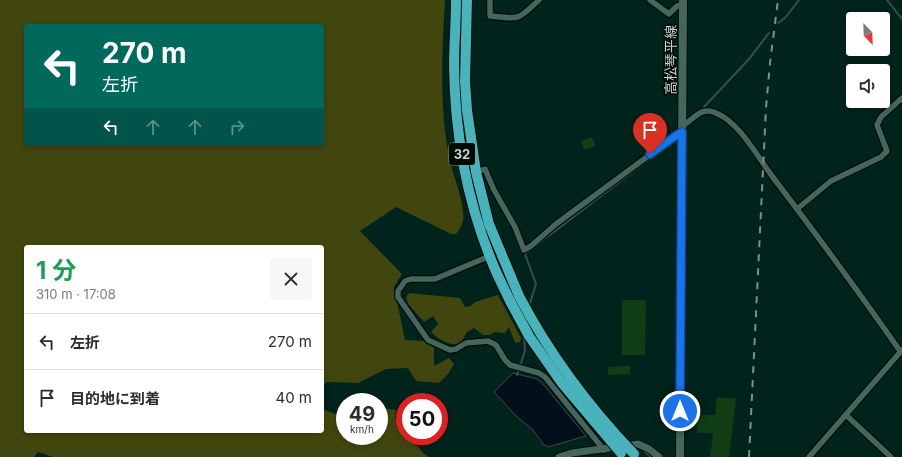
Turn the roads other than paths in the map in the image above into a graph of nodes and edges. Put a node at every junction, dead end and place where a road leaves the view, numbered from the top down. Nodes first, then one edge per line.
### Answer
1 (456, 0) edge
2 (467, 0) edge
3 (490, 0) edge
4 (539, 0) edge
5 (650, 0) edge
6 (683, 2) edge
7 (902, 98) edge
8 (682, 129) junction
9 (476, 172) junction
10 (798, 209) junction
11 (490, 256) junction
12 (514, 298) junction
13 (901, 350) edge
14 (846, 415) junction
15 (604, 450) junction
16 (629, 455) edge
17 (559, 457) edge
18 (659, 457) edge
19 (680, 457) edge
20 (809, 457) edge
21 (891, 457) edge

1 - 11 highway, 32
2 - 9 highway, 32
3 - 4 street
5 - 6 street
6 - 8 main road, 高松琴平線
7 - 10 street
8 - 9 street
8 - 10 street
8 - 19 main road, 高松琴平線
9 - 12 highway, 32
10 - 13 street
11 - 12 highway, 32
11 - 15 street
12 - 16 highway, 32, bridge
13 - 14 street
14 - 20 street
14 - 21 street
15 - 17 street
15 - 18 street

